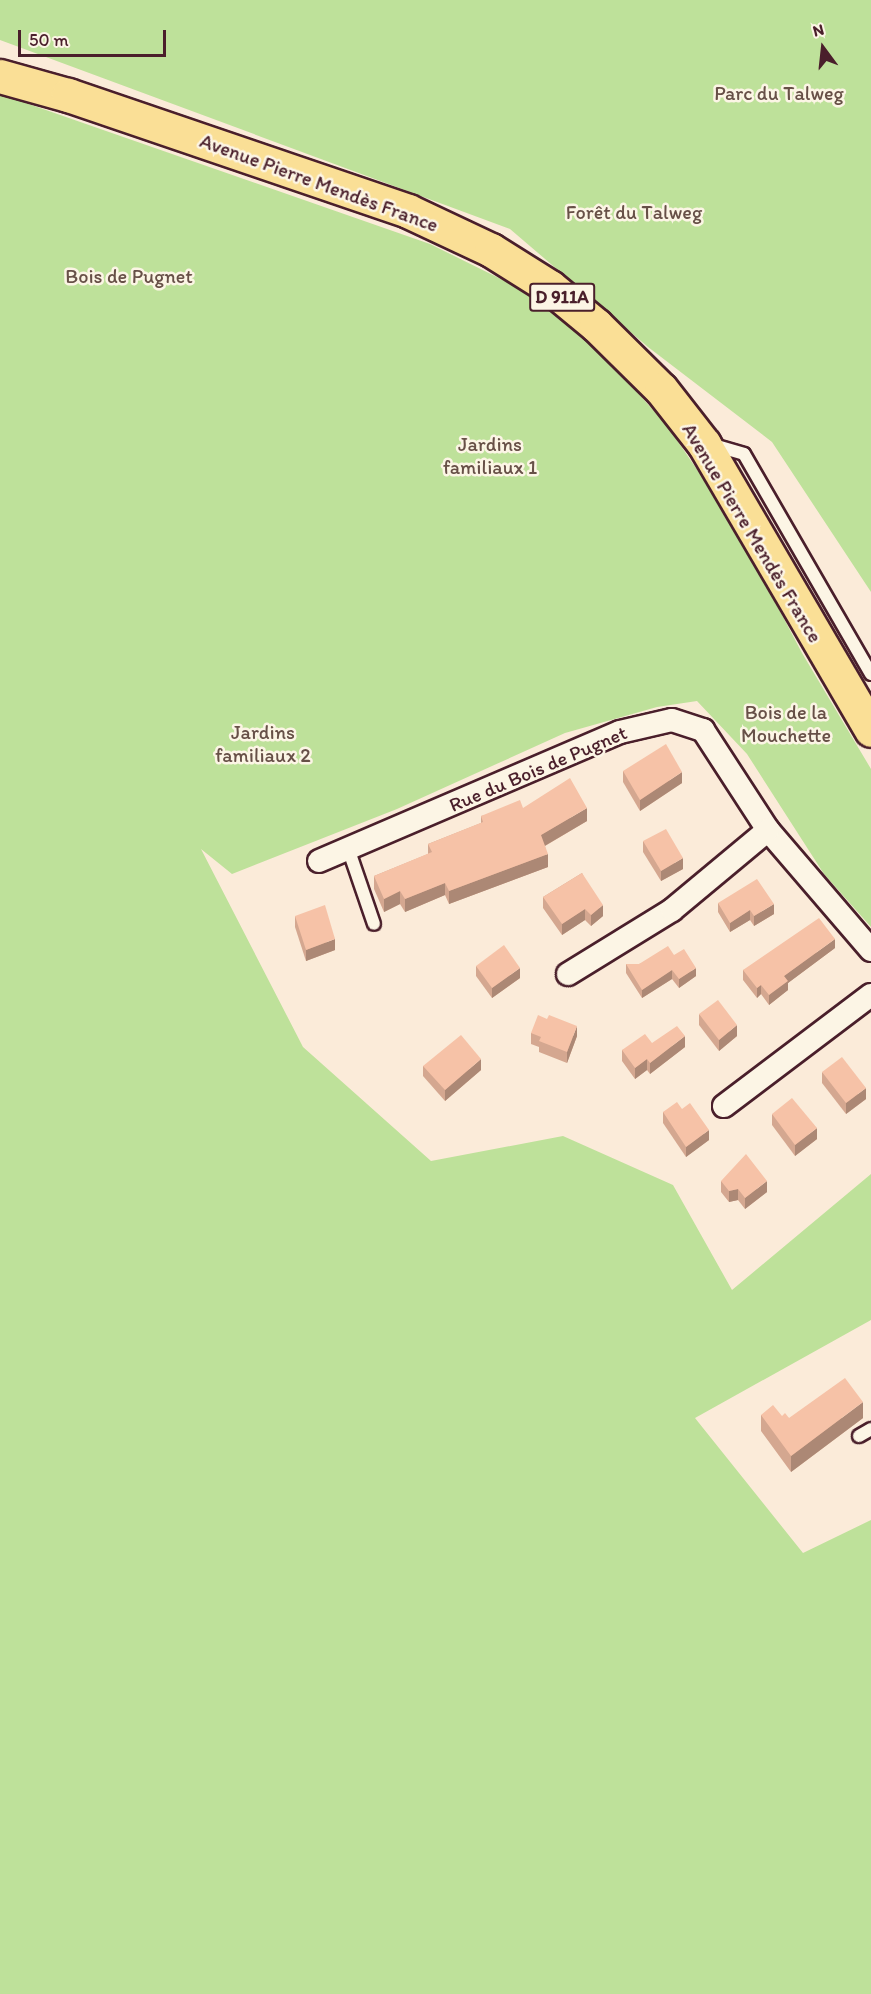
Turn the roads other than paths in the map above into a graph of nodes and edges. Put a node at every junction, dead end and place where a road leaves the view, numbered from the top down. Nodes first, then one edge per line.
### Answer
1 (0, 59) edge
2 (0, 76) edge
3 (68, 95) junction
4 (704, 444) junction
5 (871, 674) edge
6 (871, 730) edge
7 (768, 830) junction
8 (348, 848) junction
9 (319, 861) dead end
10 (374, 924) dead end
11 (871, 950) edge
12 (568, 974) dead end
13 (871, 995) edge
14 (724, 1106) dead end
15 (871, 1428) edge
16 (859, 1436) dead end

1 - 3 main road, Avenue Pierre Mendès France / D 911A
2 - 3 main road, Avenue Pierre Mendès France / D 911A
3 - 4 main road, Avenue Pierre Mendès France / D 911A
4 - 5 lane
4 - 6 main road, Avenue Pierre Mendès France / D 911A
7 - 8 street, Rue du Bois de Pugnet
7 - 11 street, Rue du Bois de Pugnet
7 - 12 street
8 - 9 street, Rue du Bois de Pugnet
8 - 10 lane
13 - 14 street
15 - 16 lane

